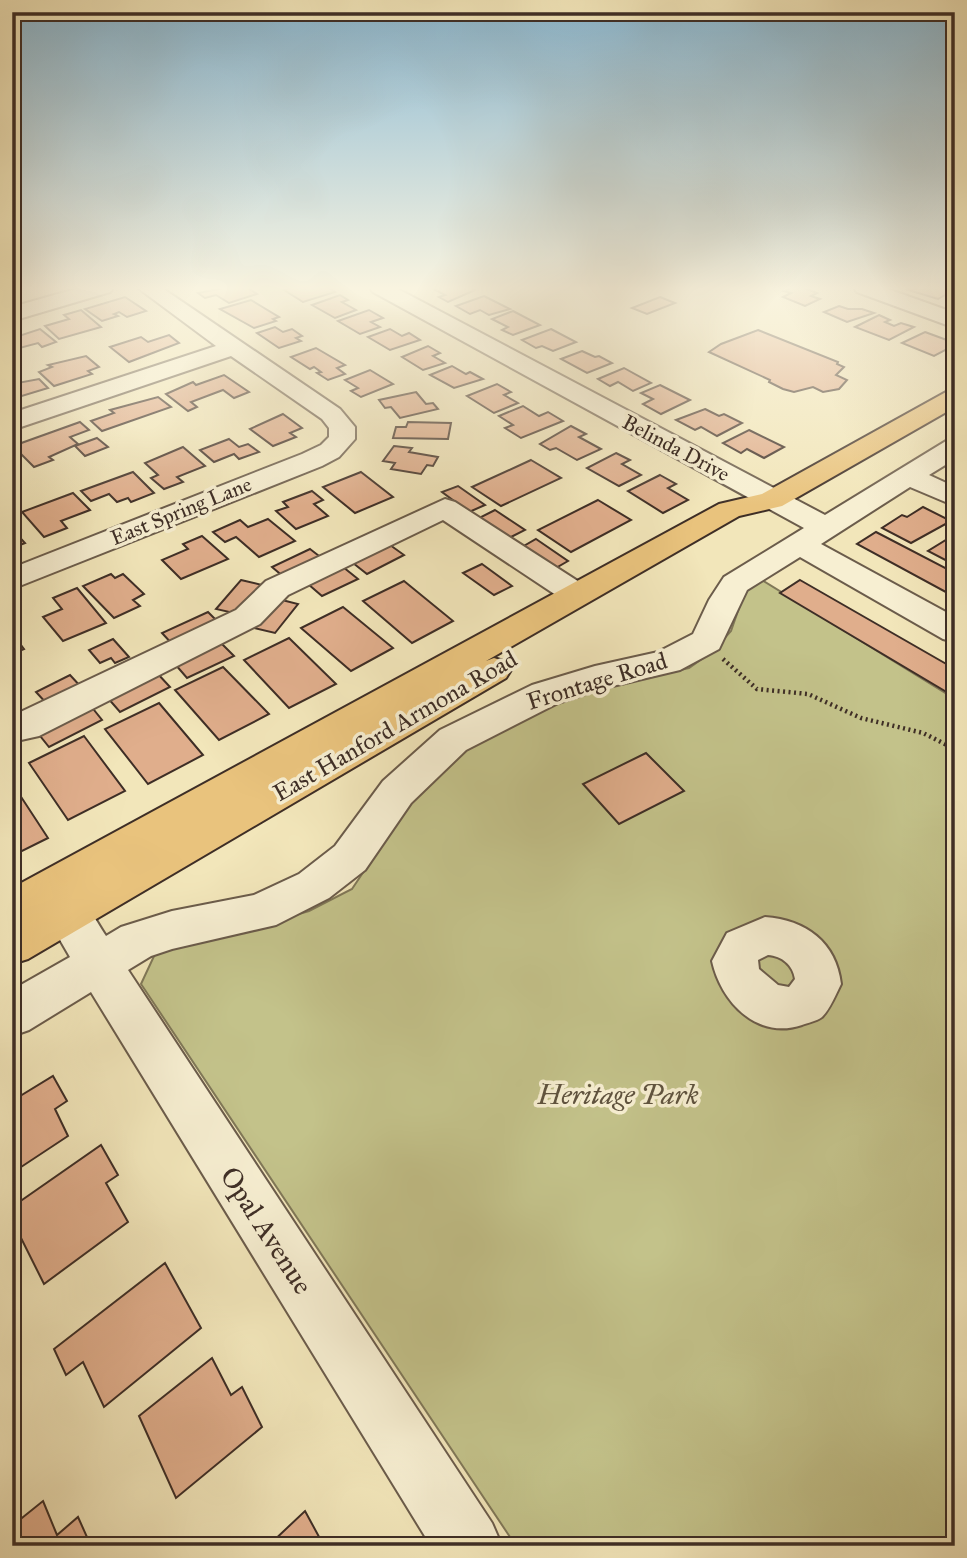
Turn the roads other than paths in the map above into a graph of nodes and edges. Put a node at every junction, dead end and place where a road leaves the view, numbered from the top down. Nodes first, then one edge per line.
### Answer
1 (194, 361) edge
2 (251, 361) edge
3 (514, 361) edge
4 (955, 397) edge
5 (12, 422) edge
6 (955, 447) edge
7 (908, 476) junction
8 (955, 498) edge
9 (772, 500) junction
10 (812, 536) junction
11 (12, 579) edge
12 (576, 594) junction
13 (955, 631) edge
14 (12, 729) edge
15 (12, 909) edge
16 (67, 914) junction
17 (12, 945) edge
18 (99, 961) junction
19 (12, 1016) edge
20 (469, 1546) edge

1 - 5 street
2 - 11 street, East Spring Lane
3 - 9 street, Belinda Drive
4 - 9 main road, East Hanford Armona Road
6 - 7 street
7 - 8 street
7 - 10 street
9 - 10 street, Belinda Drive
9 - 12 main road, East Hanford Armona Road
9 - 16 main road, East Hanford Armona Road
10 - 13 street, Belinda Drive
10 - 18 street, Frontage Road
12 - 14 street
12 - 15 main road, East Hanford Armona Road
16 - 17 main road, East Hanford Armona Road
16 - 18 street, Opal Avenue
18 - 19 street, Frontage Road
18 - 20 street, Opal Avenue

